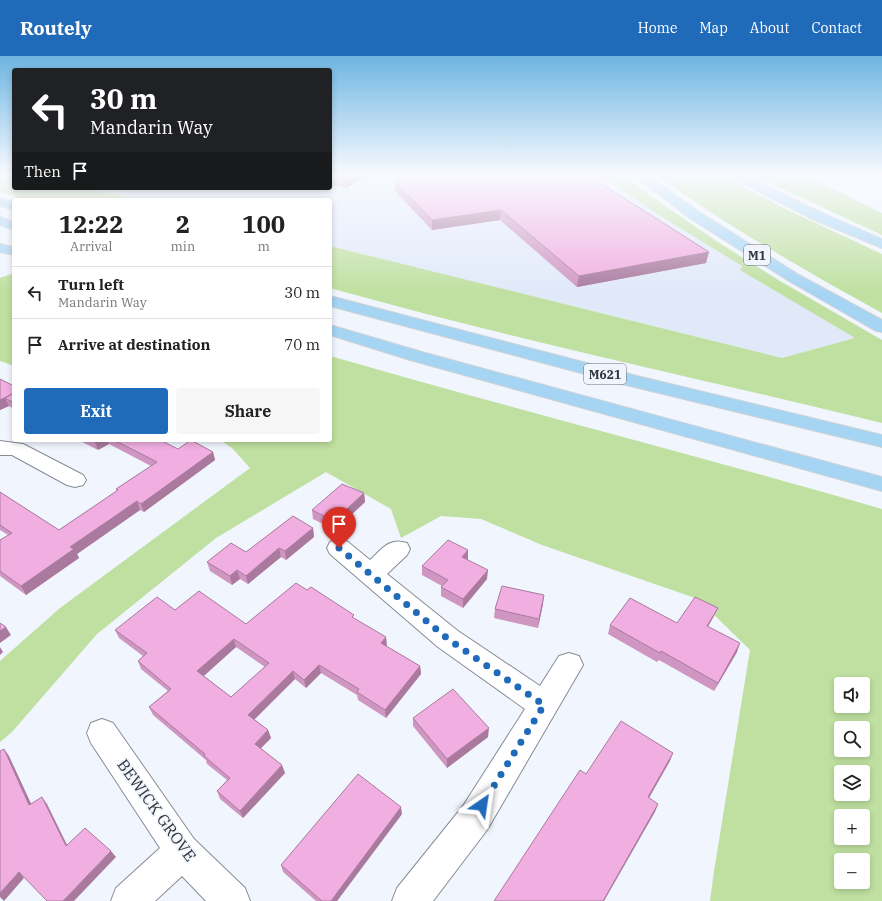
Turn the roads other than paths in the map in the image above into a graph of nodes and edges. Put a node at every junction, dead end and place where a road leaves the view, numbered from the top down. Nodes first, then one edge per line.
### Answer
1 (692, 213) edge
2 (812, 213) edge
3 (0, 221) edge
4 (12, 225) edge
5 (882, 244) edge
6 (0, 248) edge
7 (12, 251) edge
8 (332, 302) edge
9 (882, 327) edge
10 (332, 331) edge
11 (332, 341) edge
12 (488, 376) junction
13 (882, 441) edge
14 (0, 448) edge
15 (76, 480) dead end
16 (882, 484) edge
17 (339, 548) dead end
18 (398, 549) dead end
19 (371, 574) junction
20 (569, 665) dead end
21 (544, 705) junction
22 (102, 733) dead end
23 (182, 852) junction
24 (129, 901) edge
25 (232, 901) edge
26 (410, 901) edge

1 - 9 highway, M1
2 - 5 highway
3 - 4 highway
6 - 7 highway
8 - 13 highway, M621
10 - 12 highway, M621
11 - 12 highway, M621
12 - 16 highway, M621
14 - 15 street
17 - 19 street
18 - 19 street
19 - 21 street
20 - 21 street
21 - 26 street
22 - 23 street, BEWICK GROVE
23 - 24 street
23 - 25 street, BEWICK GROVE

